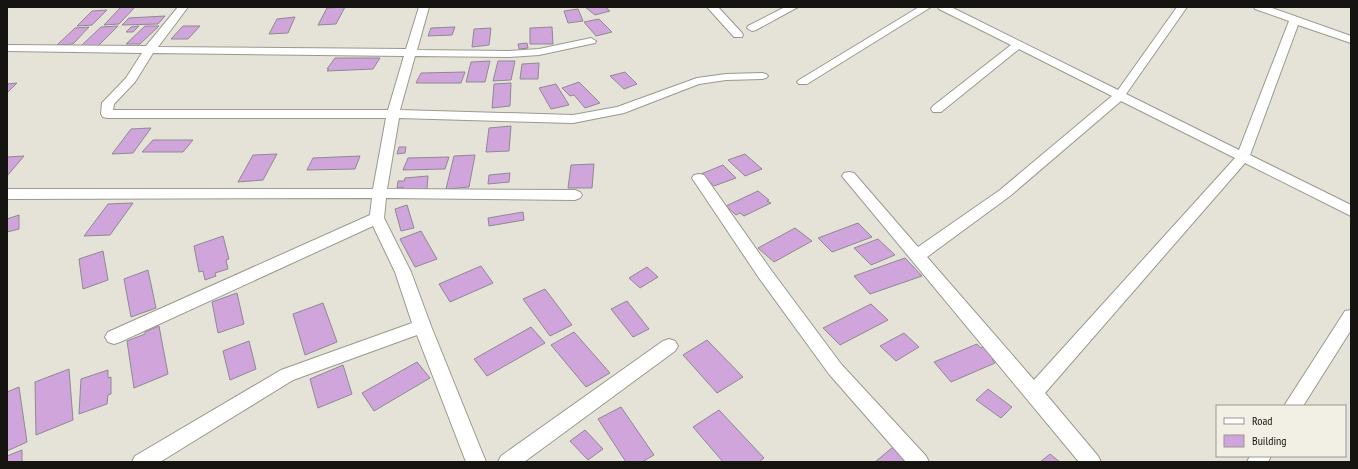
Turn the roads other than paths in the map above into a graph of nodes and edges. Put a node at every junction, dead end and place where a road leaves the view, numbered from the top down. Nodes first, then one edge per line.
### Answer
1 (183, 7) edge
2 (424, 7) edge
3 (712, 7) edge
4 (793, 7) edge
5 (926, 7) edge
6 (943, 7) edge
7 (1182, 7) edge
8 (1260, 7) edge
9 (1296, 20) junction
10 (752, 28) dead end
11 (738, 35) dead end
12 (1351, 40) edge
13 (591, 41) dead end
14 (1018, 44) junction
15 (7, 48) edge
16 (150, 49) junction
17 (410, 54) junction
18 (762, 76) dead end
19 (803, 82) dead end
20 (1119, 96) junction
21 (937, 109) dead end
22 (393, 114) junction
23 (1243, 157) junction
24 (849, 176) dead end
25 (699, 178) dead end
26 (379, 193) junction
27 (7, 194) edge
28 (575, 195) dead end
29 (1351, 211) edge
30 (376, 218) junction
31 (917, 256) junction
32 (1351, 316) edge
33 (422, 326) junction
34 (114, 337) dead end
35 (669, 346) dead end
36 (1034, 393) junction
37 (1294, 405) edge
38 (142, 462) edge
39 (476, 462) edge
40 (508, 462) edge
41 (919, 462) edge
42 (1090, 462) edge

1 - 16 street
2 - 17 street
3 - 11 street
4 - 10 street
5 - 19 street
6 - 14 street
7 - 20 street
8 - 9 street
9 - 12 street
9 - 23 street
13 - 17 street
14 - 20 street
14 - 21 street
15 - 16 street
16 - 17 street
16 - 22 street
17 - 22 street
18 - 22 street
20 - 23 street
20 - 31 street
22 - 26 street
23 - 29 street
23 - 36 street
24 - 31 street
25 - 41 street
26 - 27 street
26 - 28 street
26 - 30 street
30 - 33 street
30 - 34 street
31 - 36 street
32 - 37 street
33 - 38 street
33 - 39 street
35 - 40 street
36 - 42 street

